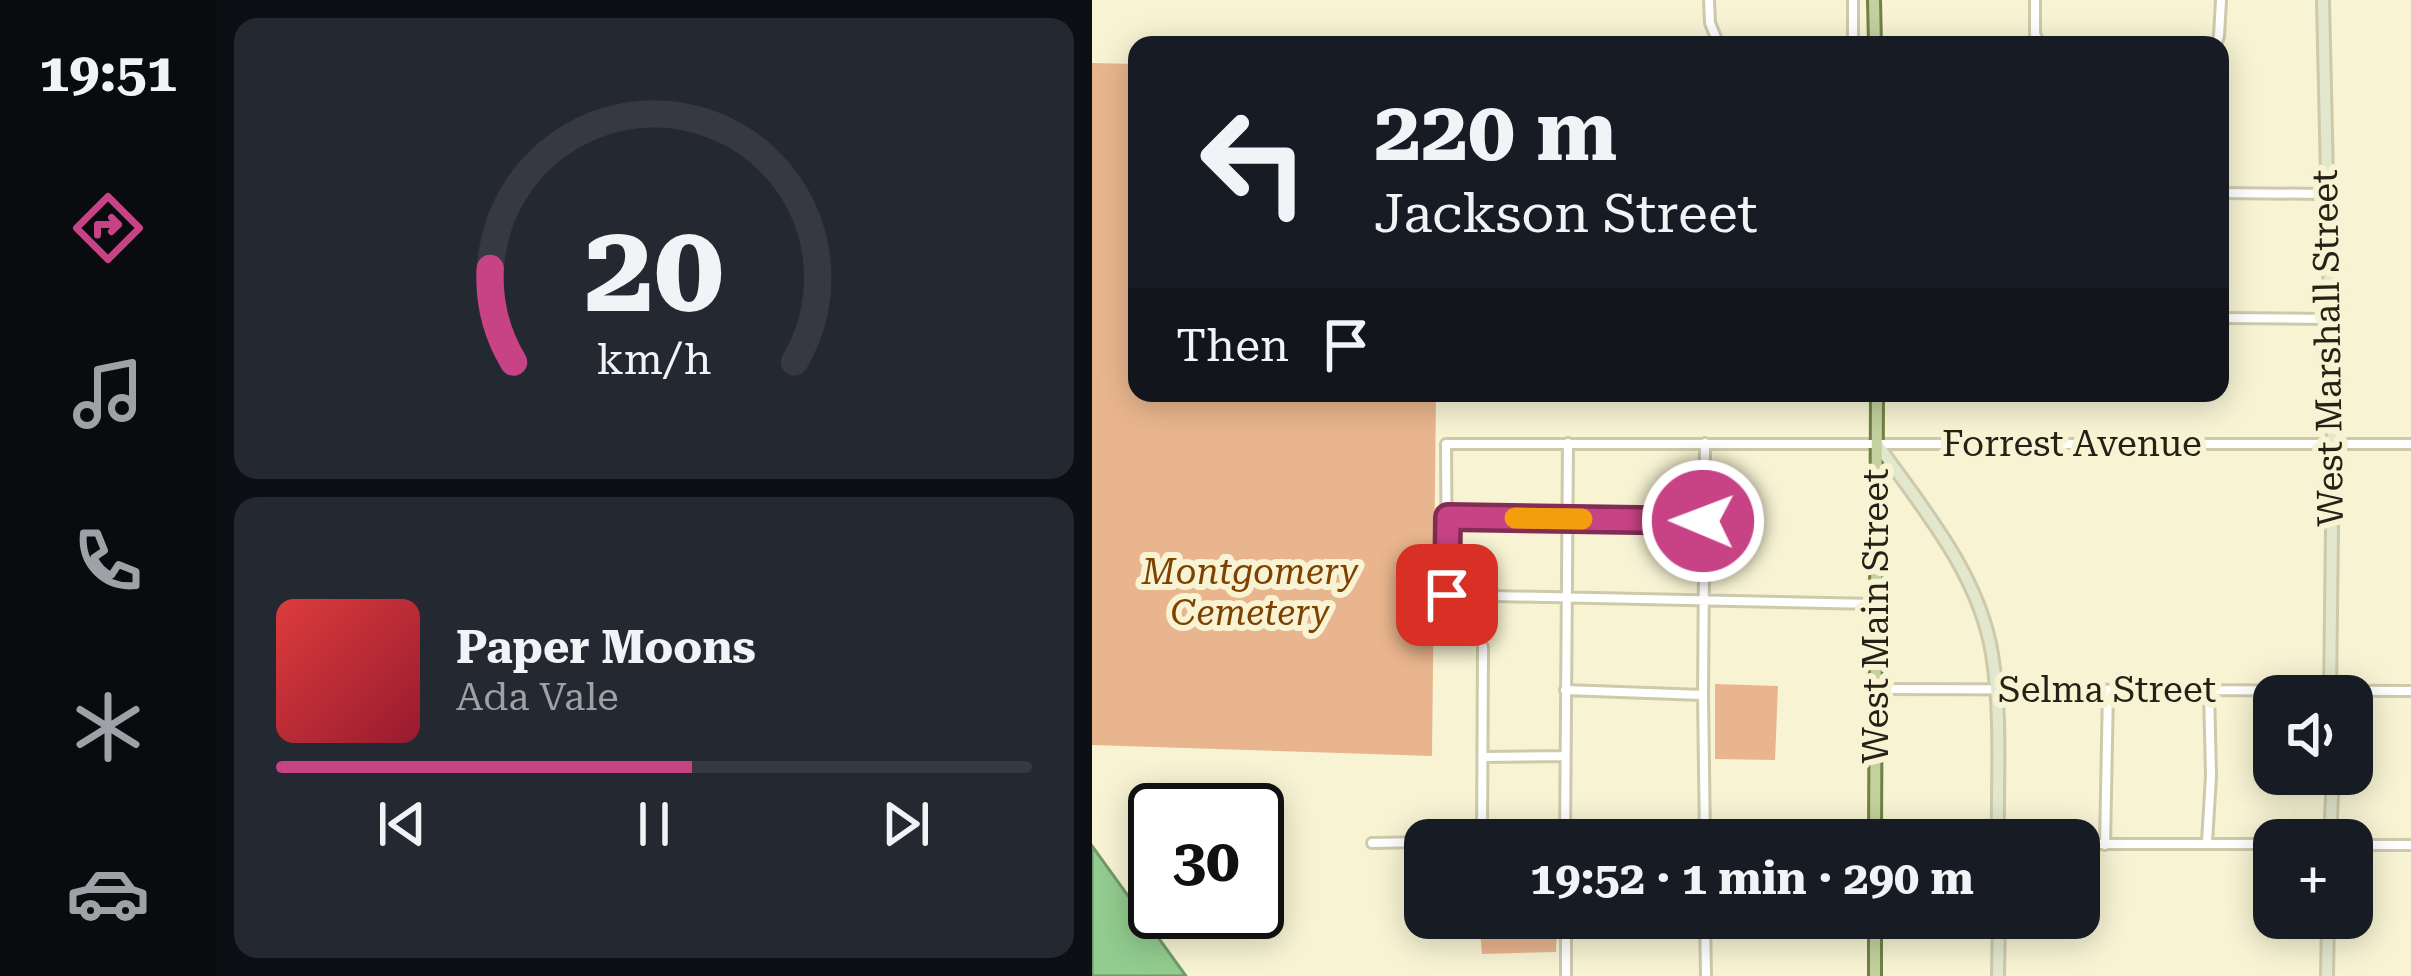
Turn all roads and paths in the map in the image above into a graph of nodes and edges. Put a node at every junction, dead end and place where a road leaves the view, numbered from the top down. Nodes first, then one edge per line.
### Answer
1 (1709, 0) edge
2 (1853, 0) edge
3 (1874, 0) edge
4 (2035, 0) edge
5 (2221, 0) edge
6 (2324, 0) edge
7 (1716, 36) edge
8 (1853, 36) edge
9 (1875, 36) edge
10 (2037, 36) edge
11 (2219, 36) edge
12 (2229, 193) edge
13 (2326, 194) junction
14 (2229, 318) edge
15 (2329, 319) junction
16 (1877, 402) edge
17 (1705, 442) junction
18 (1568, 443) junction
19 (2333, 443) junction
20 (1877, 444) junction
21 (2411, 444) edge
22 (1448, 517) junction
23 (1565, 519) junction
24 (1703, 521) junction
25 (1568, 596) junction
26 (1704, 599) junction
27 (1875, 604) junction
28 (1483, 646) dead end
29 (2330, 675) edge
30 (1875, 689) junction
31 (2209, 689) junction
32 (1564, 690) junction
33 (1996, 690) junction
34 (2108, 690) junction
35 (2253, 691) edge
36 (2411, 691) edge
37 (2373, 692) edge
38 (1703, 695) junction
39 (1564, 756) junction
40 (1484, 758) junction
41 (1483, 819) edge
42 (1565, 819) edge
43 (1705, 819) edge
44 (1875, 819) edge
45 (1998, 819) edge
46 (1404, 842) edge
47 (2207, 842) junction
48 (1372, 843) dead end
49 (2253, 843) edge
50 (2100, 845) edge
51 (2105, 845) junction
52 (2373, 845) edge
53 (2411, 845) edge
54 (1565, 939) edge
55 (1706, 939) edge
56 (1875, 939) edge
57 (1999, 939) edge
58 (2327, 939) edge
59 (1566, 976) edge
60 (1706, 976) edge
61 (1875, 976) edge
62 (1998, 976) edge
63 (2326, 976) edge

1 - 7 street
2 - 8 street
3 - 9 main road
4 - 10 street
5 - 11 street
6 - 13 street, West Marshall Street
12 - 13 street
13 - 15 street, West Marshall Street
14 - 15 street
15 - 19 street, West Marshall Street
16 - 20 main road, West Main Street
17 - 18 street, Forrest Avenue
17 - 20 street, Forrest Avenue
17 - 24 street
18 - 22 street, Forrest Avenue
18 - 23 street
19 - 20 street, Forrest Avenue
19 - 21 street, Forrest Avenue
19 - 29 street, West Marshall Street
20 - 27 main road, West Main Street
20 - 33 street
22 - 23 street
22 - 25 street
23 - 24 street
23 - 25 street
24 - 26 street
25 - 26 street
25 - 32 street
26 - 27 street
26 - 38 street
27 - 30 main road, West Main Street
28 - 40 street
30 - 33 street, Selma Street
30 - 44 main road, West Main Street
31 - 34 street, Selma Street
31 - 35 street, Selma Street
31 - 47 street
32 - 38 street
32 - 39 street
33 - 34 street, Selma Street
33 - 45 street
34 - 51 street
36 - 37 street, Selma Street
38 - 43 street
39 - 40 street
39 - 42 street
40 - 41 street
46 - 48 street
47 - 49 street
47 - 51 street
50 - 51 street
52 - 53 street
54 - 59 street
55 - 60 street
56 - 61 main road
57 - 62 street
58 - 63 street

